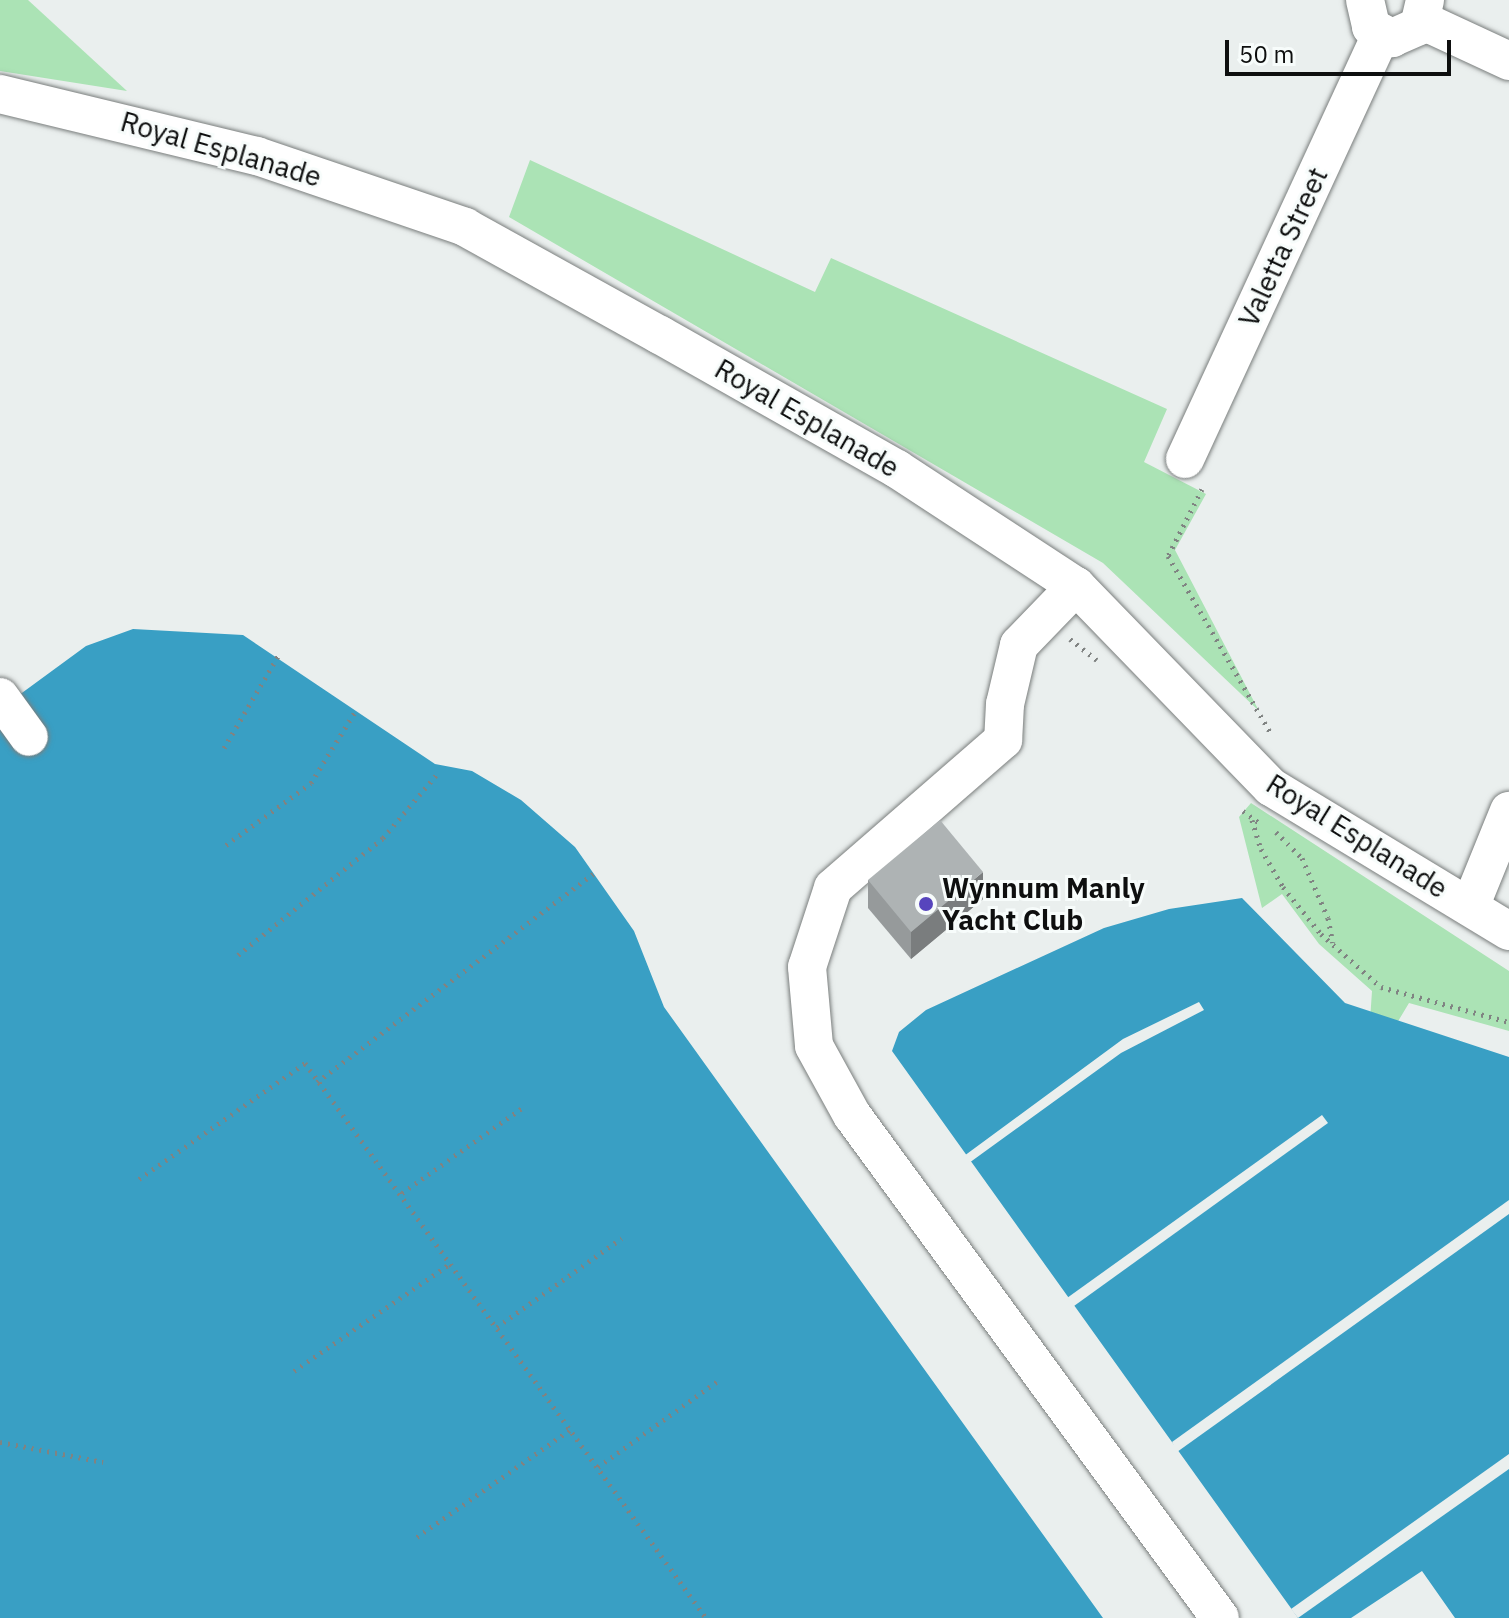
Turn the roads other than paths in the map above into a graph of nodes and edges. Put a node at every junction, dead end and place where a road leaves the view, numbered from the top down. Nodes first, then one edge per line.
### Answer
1 (1365, 0) edge
2 (1424, 10) edge
3 (1381, 35) junction
4 (1509, 61) edge
5 (0, 94) edge
6 (1185, 459) road end
7 (1076, 586) junction
8 (0, 697) edge
9 (29, 737) dead end
10 (1509, 811) edge
11 (1470, 907) junction
12 (1509, 931) edge
13 (1220, 1618) edge

1 - 3 street
2 - 3 street
2 - 4 street
3 - 6 street, Valetta Street
5 - 7 street, Royal Esplanade
7 - 11 street, Royal Esplanade
7 - 13 street
8 - 9 street
10 - 11 street
11 - 12 street, Royal Esplanade

